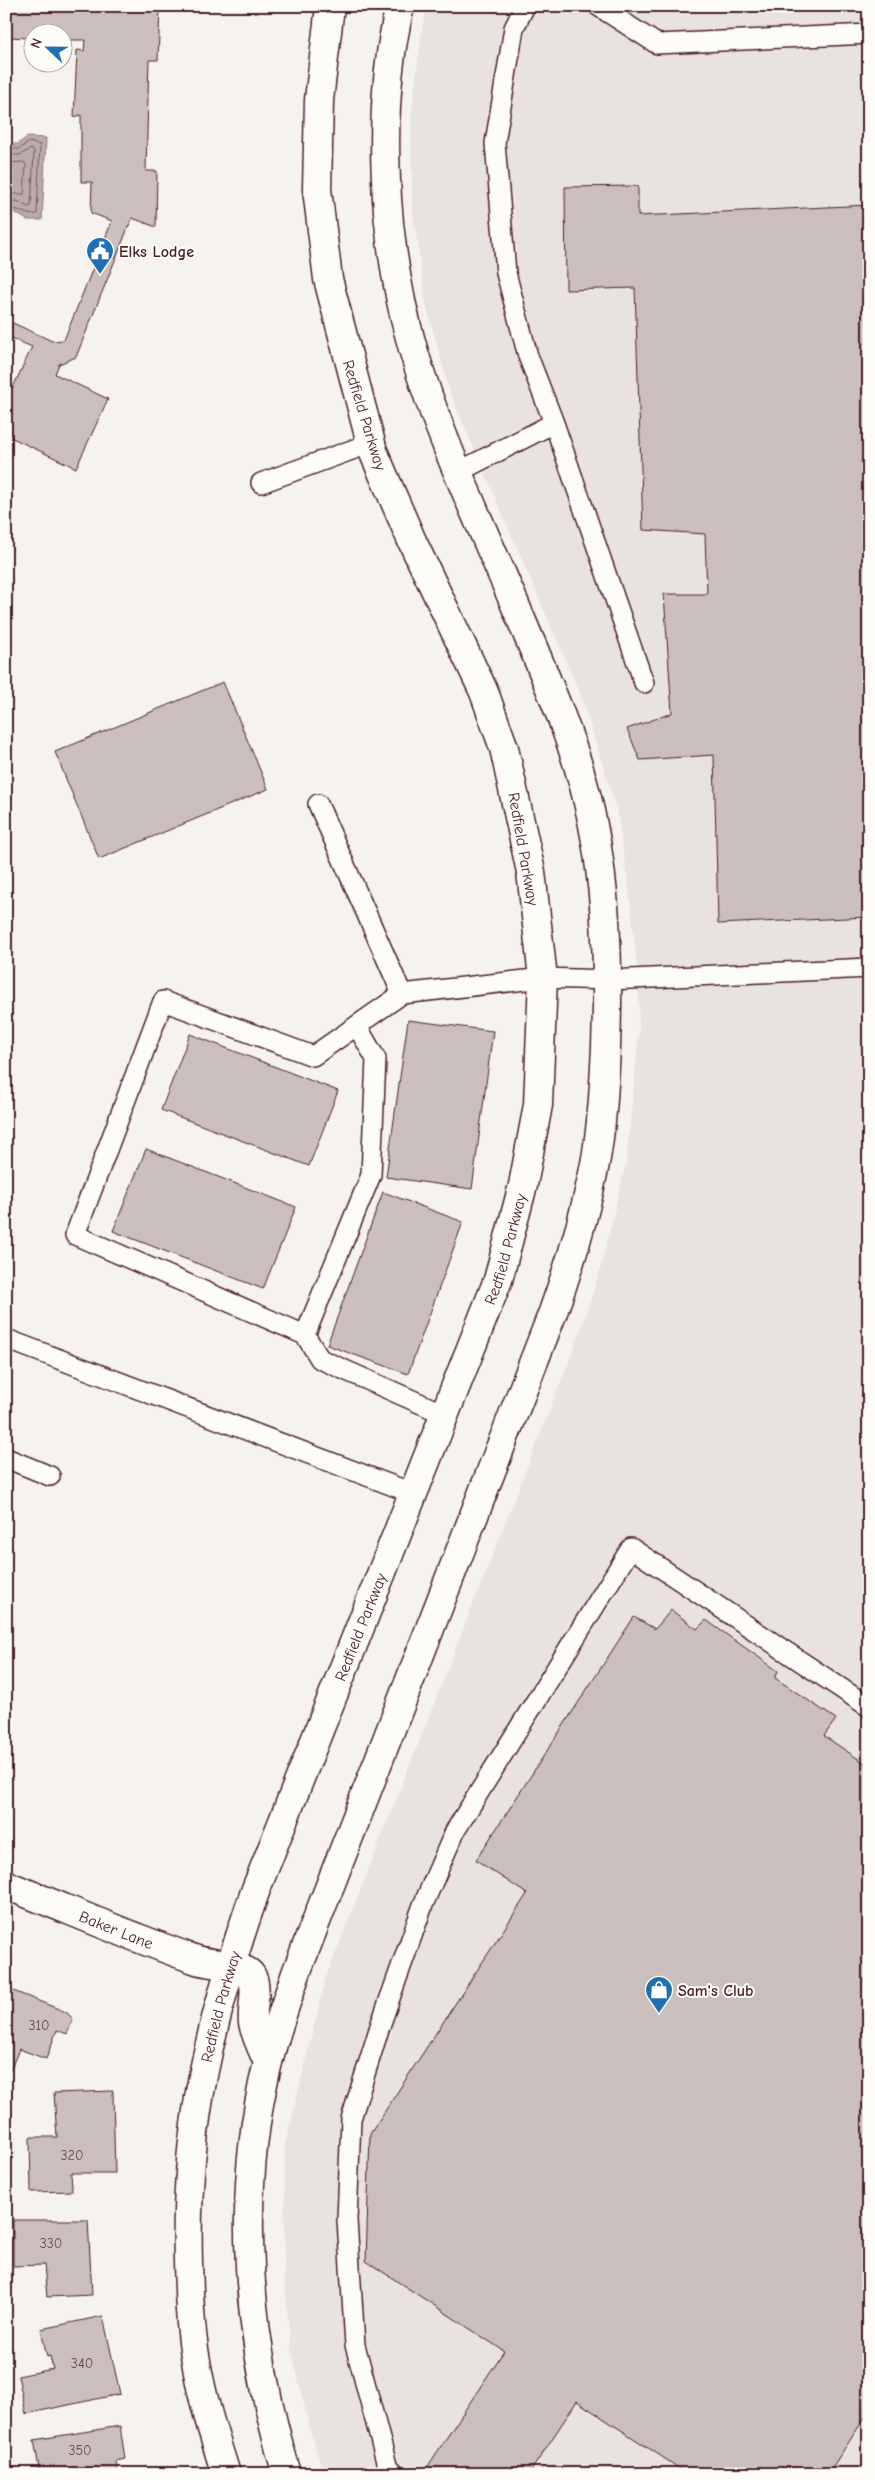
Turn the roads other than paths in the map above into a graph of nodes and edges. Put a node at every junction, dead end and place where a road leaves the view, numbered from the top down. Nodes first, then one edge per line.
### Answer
1 (330, 6) edge
2 (400, 6) edge
3 (525, 6) edge
4 (598, 6) edge
5 (869, 34) edge
6 (554, 423) junction
7 (371, 443) junction
8 (458, 472) junction
9 (261, 483) dead end
10 (644, 683) dead end
11 (318, 804) dead end
12 (869, 968) edge
13 (543, 978) junction
14 (609, 980) junction
15 (402, 994) junction
16 (357, 1026) junction
17 (305, 1335) junction
18 (6, 1339) edge
19 (444, 1414) junction
20 (6, 1458) edge
21 (50, 1476) dead end
22 (412, 1494) junction
23 (869, 1707) edge
24 (6, 1885) edge
25 (229, 1966) junction
26 (268, 2062) junction
27 (226, 2474) edge
28 (287, 2474) edge
29 (395, 2474) edge

1 - 7 street, Redfield Parkway
2 - 8 street
3 - 6 lane
4 - 5 lane
6 - 8 lane
6 - 10 lane
7 - 9 lane
7 - 13 street, Redfield Parkway
8 - 14 street
11 - 15 lane
12 - 14 lane
13 - 14 lane
13 - 15 lane
13 - 19 street, Redfield Parkway
14 - 26 street
15 - 16 lane
16 - 17 lane
16 - 17 lane
17 - 19 lane
18 - 22 lane
19 - 22 street, Redfield Parkway
20 - 21 lane
22 - 25 street, Redfield Parkway
23 - 29 lane
24 - 25 street, Baker Lane
25 - 26 street, Baker Lane
25 - 27 street, Redfield Parkway
26 - 28 street

